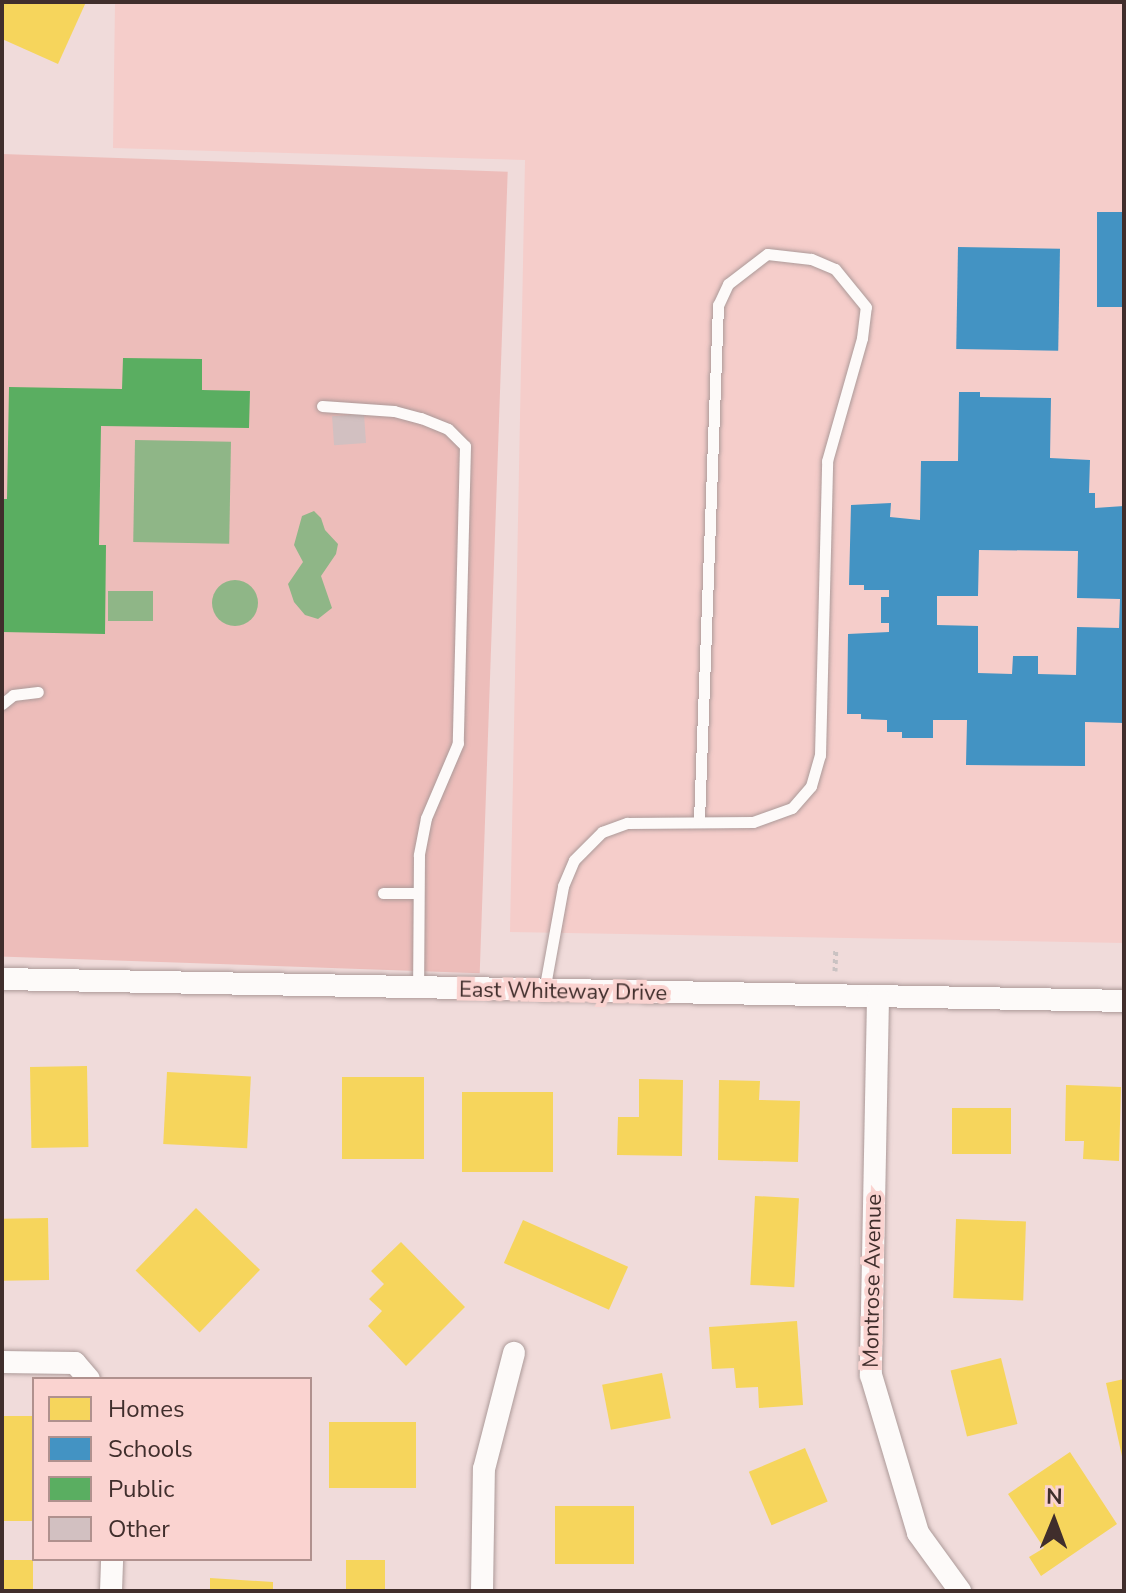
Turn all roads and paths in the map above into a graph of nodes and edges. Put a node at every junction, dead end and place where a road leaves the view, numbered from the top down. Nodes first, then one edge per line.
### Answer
1 (322, 406) dead end
2 (38, 692) dead end
3 (2, 704) edge
4 (699, 821) junction
5 (383, 893) dead end
6 (417, 893) junction
7 (836, 948) dead end
8 (835, 971) dead end
9 (2, 979) edge
10 (418, 989) junction
11 (544, 992) junction
12 (878, 998) junction
13 (1124, 1001) edge
14 (514, 1353) dead end
15 (2, 1362) edge
16 (87, 1377) edge
17 (112, 1561) edge
18 (111, 1591) edge
19 (482, 1591) edge
20 (960, 1591) edge

1 - 6 lane
2 - 3 lane
4 - 4 lane
4 - 11 lane
5 - 6 lane
6 - 10 lane
7 - 8 path
9 - 10 street, East Whiteway Drive
10 - 11 street, East Whiteway Drive
11 - 12 street, East Whiteway Drive
12 - 13 street, East Whiteway Drive
12 - 20 street, Montrose Avenue
14 - 19 street
15 - 16 street
17 - 18 street

